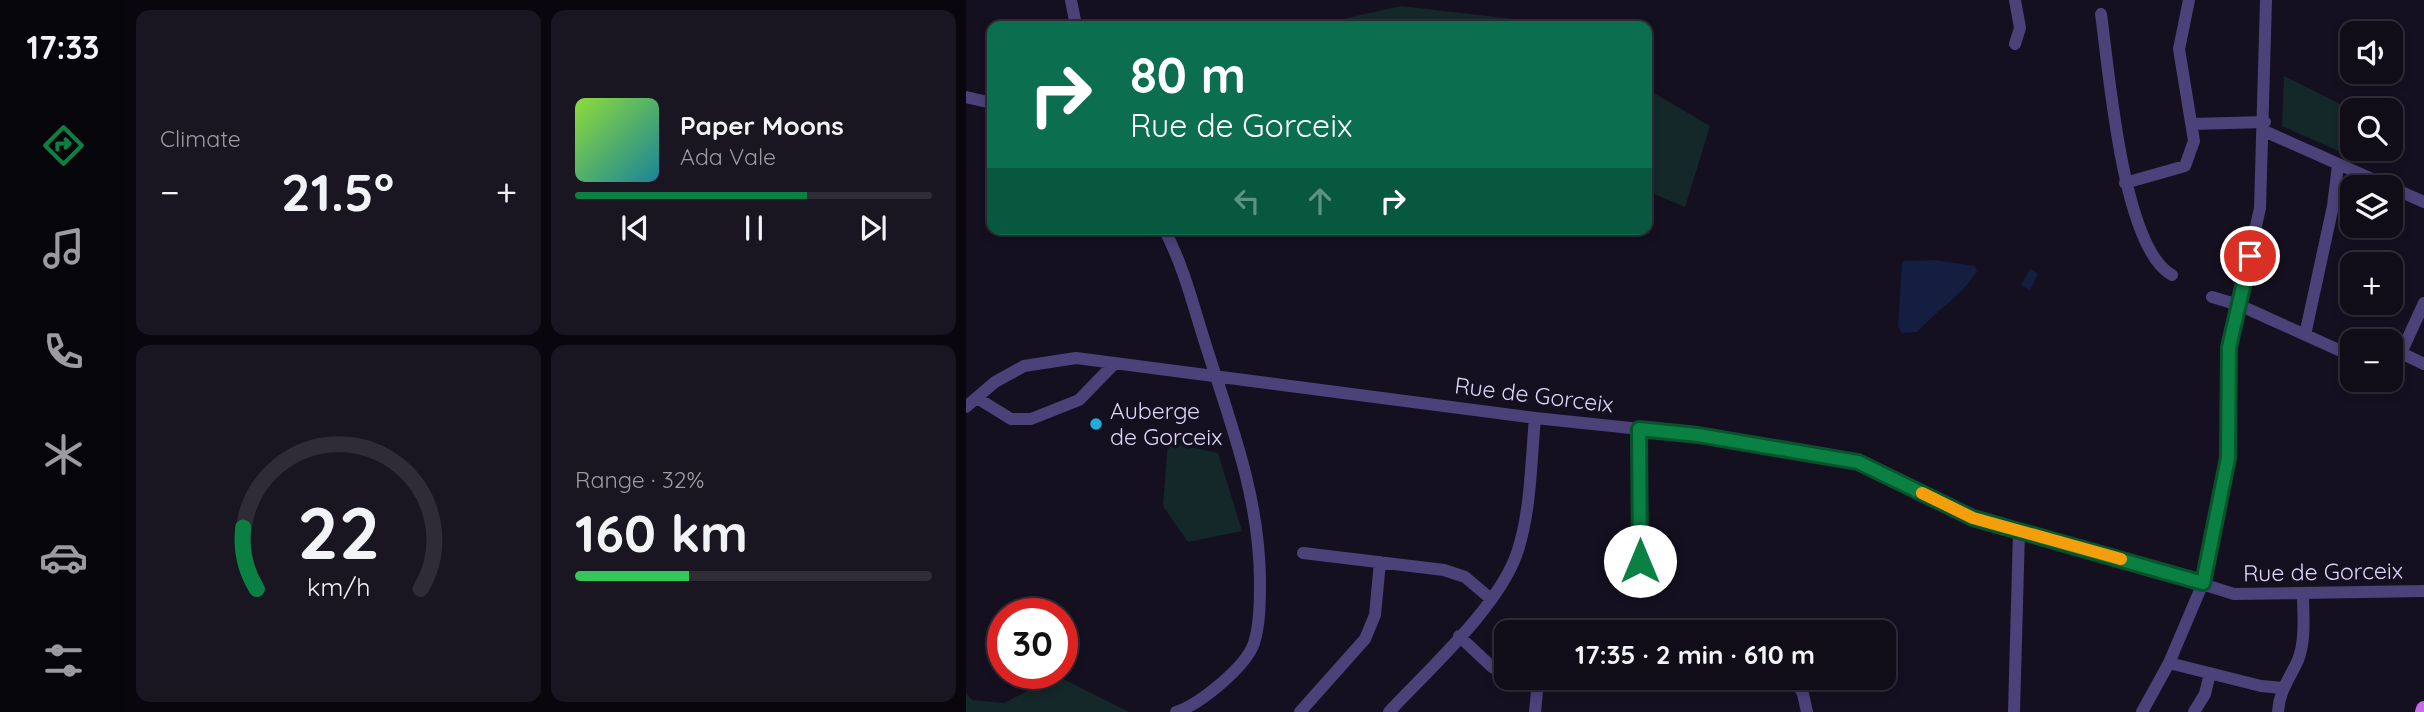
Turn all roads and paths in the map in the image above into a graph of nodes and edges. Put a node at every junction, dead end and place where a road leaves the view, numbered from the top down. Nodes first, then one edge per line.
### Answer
1 (2015, 0) edge
2 (2189, 0) edge
3 (2266, 0) edge
4 (1072, 2) edge
5 (2101, 14) dead end
6 (1075, 21) edge
7 (2015, 44) dead end
8 (966, 97) edge
9 (987, 102) edge
10 (2192, 124) junction
11 (2264, 126) junction
12 (2339, 165) junction
13 (2125, 183) junction
14 (2424, 202) edge
15 (1167, 235) edge
16 (2172, 275) dead end
17 (2212, 297) dead end
18 (2424, 303) edge
19 (2239, 305) junction
20 (2305, 335) junction
21 (2403, 349) edge
22 (2340, 351) edge
23 (2403, 354) edge
24 (1115, 363) junction
25 (2424, 364) edge
26 (1215, 374) junction
27 (977, 398) junction
28 (966, 407) edge
29 (1535, 418) junction
30 (1639, 429) junction
31 (2019, 531) junction
32 (1303, 553) dead end
33 (1640, 561) dead end
34 (1380, 562) junction
35 (2203, 583) junction
36 (2424, 592) edge
37 (2304, 593) junction
38 (1491, 599) junction
39 (1459, 636) junction
40 (2169, 663) junction
41 (1494, 668) edge
42 (2210, 673) junction
43 (2283, 688) junction
44 (1537, 690) edge
45 (1801, 690) edge
46 (1176, 712) edge
47 (1300, 712) edge
48 (1389, 712) edge
49 (1535, 712) edge
50 (1807, 712) edge
51 (2014, 712) edge
52 (2142, 712) edge
53 (2194, 712) edge
54 (2278, 712) edge

1 - 7 street
2 - 10 street
3 - 11 street
4 - 6 street
5 - 13 street
8 - 9 street
10 - 11 street
10 - 13 street
11 - 12 street
11 - 19 street
12 - 14 street
12 - 20 street
13 - 16 street
15 - 26 street
17 - 19 street
18 - 21 street
19 - 20 street
19 - 35 street
20 - 22 street
23 - 25 street
24 - 26 street, Rue de Gorceix
24 - 27 street, Rue de Gorceix
24 - 27 street
26 - 29 street, Rue de Gorceix
26 - 46 street
27 - 28 street, Rue de Gorceix
29 - 30 street, Rue de Gorceix
29 - 38 street
30 - 31 street, Rue de Gorceix
30 - 33 street
31 - 35 street, Rue de Gorceix
31 - 51 street
32 - 34 street
34 - 38 street
34 - 47 street
35 - 37 street, Rue de Gorceix
35 - 40 street
36 - 37 street, Rue de Gorceix
37 - 43 street
38 - 39 street
39 - 41 street
39 - 48 street
40 - 42 street
40 - 52 street
42 - 43 street
42 - 53 street
43 - 54 street
44 - 49 street
45 - 50 street

